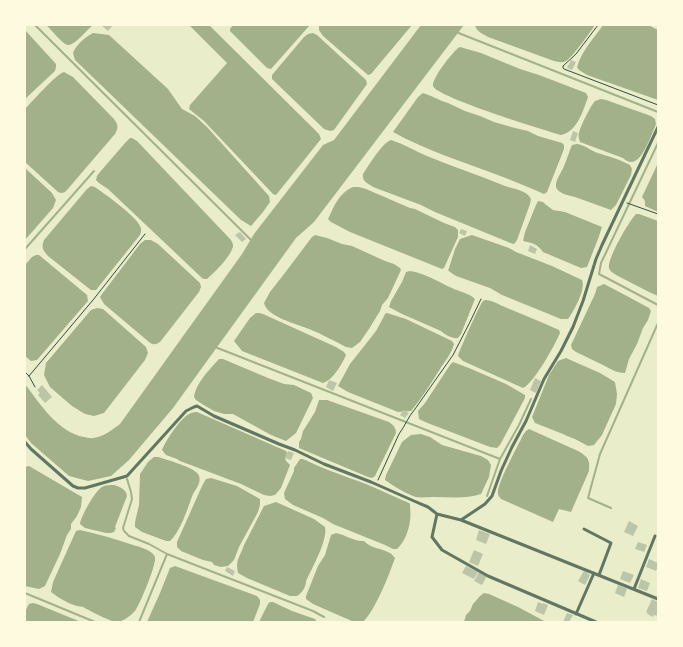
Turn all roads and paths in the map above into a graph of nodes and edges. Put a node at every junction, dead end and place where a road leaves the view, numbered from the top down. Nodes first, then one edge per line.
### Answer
1 (598, 25) edge
2 (658, 106) edge
3 (658, 127) edge
4 (623, 201) junction
5 (658, 214) edge
6 (145, 234) dead end
7 (480, 299) dead end
8 (25, 372) edge
9 (29, 376) junction
10 (35, 387) dead end
11 (25, 442) edge
12 (376, 484) junction
13 (437, 514) junction
14 (461, 520) junction
15 (584, 529) dead end
16 (655, 536) dead end
17 (594, 573) junction
18 (599, 575) junction
19 (634, 589) junction
20 (658, 599) edge
21 (576, 614) junction
22 (596, 622) edge

1 - 2 path
3 - 4 street
4 - 5 path
4 - 14 street
6 - 9 path
7 - 12 path
8 - 9 path
9 - 10 path
11 - 12 street
12 - 13 street
13 - 14 street
13 - 21 street
14 - 17 street
15 - 18 street
16 - 19 street
17 - 18 street
17 - 21 street
18 - 19 street
19 - 20 street
21 - 22 street

